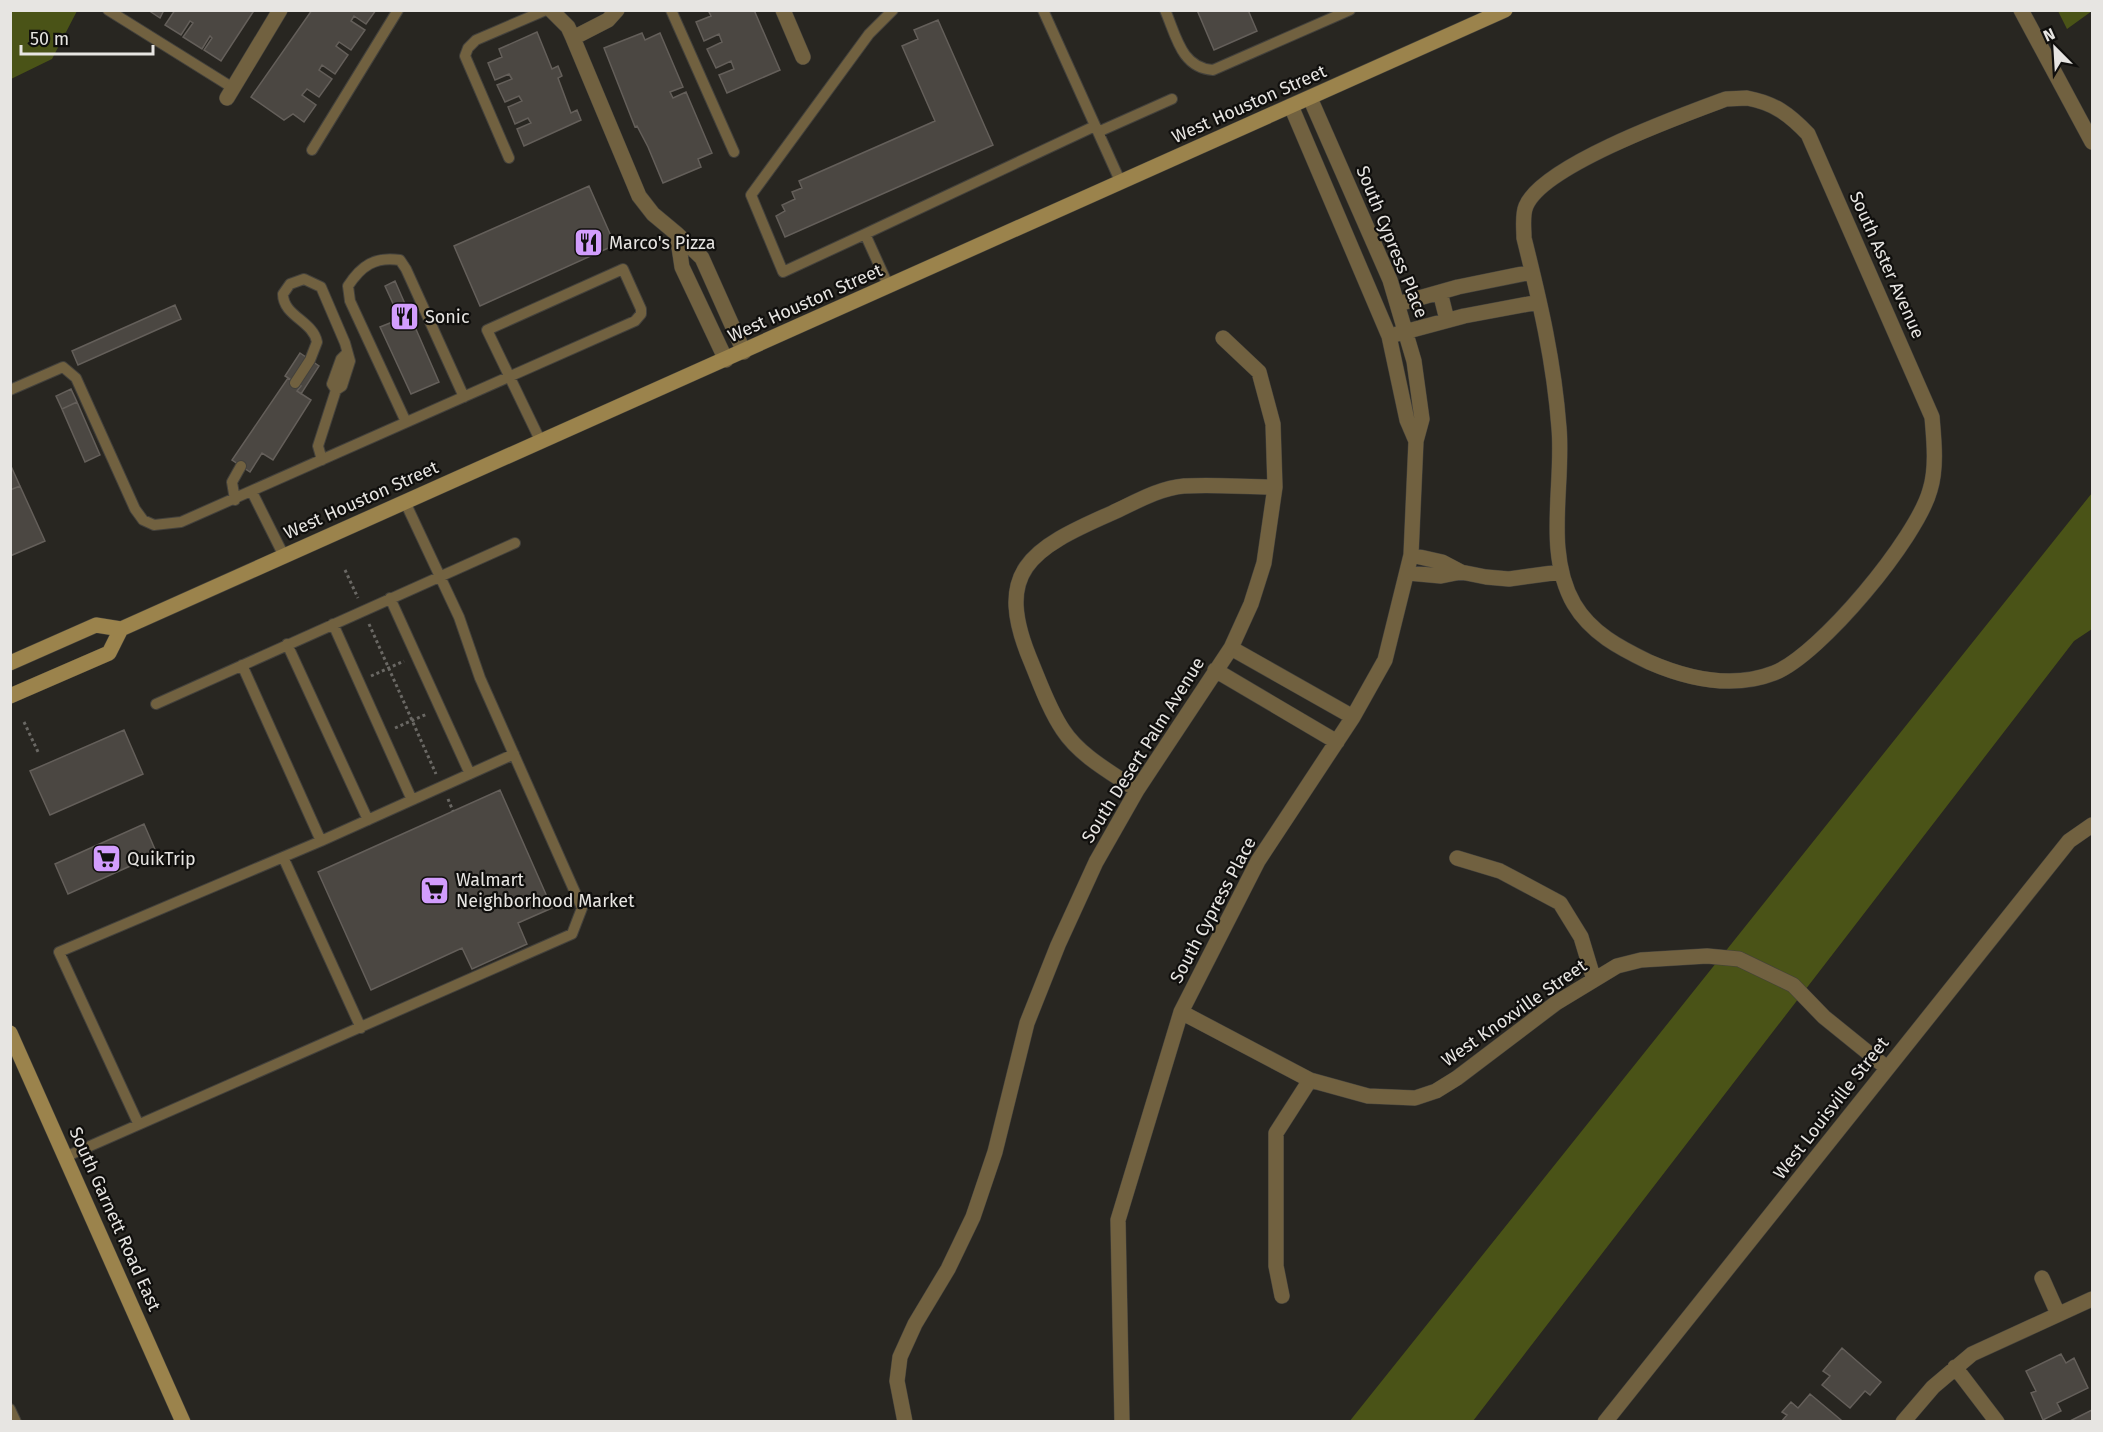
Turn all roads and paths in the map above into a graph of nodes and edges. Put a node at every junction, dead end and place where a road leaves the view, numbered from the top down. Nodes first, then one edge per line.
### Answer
1 (108, 10) edge
2 (280, 10) edge
3 (399, 10) edge
4 (546, 10) edge
5 (550, 10) edge
6 (617, 10) edge
7 (671, 10) edge
8 (783, 10) edge
9 (893, 10) edge
10 (1043, 10) edge
11 (1165, 10) edge
12 (1350, 10) edge
13 (1505, 10) edge
14 (2021, 10) edge
15 (1484, 15) edge
16 (573, 38) junction
17 (803, 57) dead end
18 (230, 93) joint
19 (1310, 98) junction
20 (1172, 99) dead end
21 (1291, 106) junction
22 (1096, 129) junction
23 (2092, 142) edge
24 (312, 150) dead end
25 (734, 152) dead end
26 (509, 158) dead end
27 (1121, 183) junction
28 (677, 234) junction
29 (865, 234) junction
30 (708, 271) junction
31 (1532, 272) junction
32 (688, 279) junction
33 (889, 287) junction
34 (1440, 292) junction
35 (1539, 302) junction
36 (1398, 304) junction
37 (1447, 320) junction
38 (1407, 331) junction
39 (1389, 336) junction
40 (1223, 338) dead end
41 (744, 352) junction
42 (726, 360) junction
43 (509, 377) junction
44 (295, 383) dead end
45 (10, 390) edge
46 (464, 397) junction
47 (406, 422) junction
48 (1416, 441) junction
49 (541, 442) junction
50 (322, 459) junction
51 (241, 466) dead end
52 (1275, 487) junction
53 (252, 492) junction
54 (235, 500) junction
55 (405, 502) junction
56 (514, 543) dead end
57 (1411, 555) junction
58 (284, 556) junction
59 (345, 570) dead end
60 (1461, 572) junction
61 (1560, 572) junction
62 (1408, 573) junction
63 (440, 577) junction
64 (390, 598) junction
65 (363, 611) junction
66 (333, 624) junction
67 (121, 629) junction
68 (287, 644) junction
69 (1231, 648) junction
70 (416, 656) junction
71 (12, 658) edge
72 (242, 665) junction
73 (389, 668) junction
74 (1215, 670) junction
75 (358, 681) junction
76 (10, 696) edge
77 (156, 704) dead end
78 (440, 708) junction
79 (1353, 717) junction
80 (412, 720) junction
81 (24, 722) dead end
82 (382, 734) junction
83 (1336, 742) junction
84 (39, 754) dead end
85 (514, 754) junction
86 (470, 774) junction
87 (442, 787) junction
88 (1137, 790) junction
89 (412, 800) junction
90 (453, 811) dead end
91 (368, 820) junction
92 (2092, 825) edge
93 (321, 841) junction
94 (283, 857) junction
95 (1458, 858) dead end
96 (1594, 980) junction
97 (1181, 1012) junction
98 (361, 1028) junction
99 (10, 1033) edge
100 (1887, 1068) junction
101 (1310, 1080) junction
102 (138, 1123) junction
103 (65, 1156) junction
104 (2042, 1278) dead end
105 (1282, 1296) dead end
106 (2092, 1299) edge
107 (2058, 1314) junction
108 (1955, 1367) junction
109 (10, 1409) edge
110 (16, 1422) edge
111 (183, 1422) edge
112 (905, 1422) edge
113 (1122, 1422) edge
114 (1605, 1422) edge
115 (1904, 1422) edge
116 (1997, 1422) edge

1 - 18 lane
2 - 18 street
3 - 24 lane
4 - 26 lane
5 - 16 street
6 - 16 street
7 - 25 lane
8 - 17 street
9 - 29 lane
10 - 22 lane
11 - 12 lane
13 - 15 main road, West Houston Street
14 - 23 street
15 - 19 main road, West Houston Street
16 - 28 street
19 - 21 main road, West Houston Street
19 - 36 street, South Cypress Place
20 - 22 lane
21 - 27 main road, West Houston Street
21 - 39 street, South Cypress Place
22 - 27 lane
22 - 29 lane
27 - 33 main road, West Houston Street
28 - 30 street
28 - 32 street
29 - 33 lane
30 - 32 street
30 - 41 street
31 - 34 street
31 - 35 street
31 - 61 street, South Aster Avenue
32 - 42 street
33 - 41 main road, West Houston Street
34 - 36 street
34 - 37 street
35 - 37 street
35 - 61 street
36 - 38 street, South Cypress Place
37 - 38 street
38 - 39 street
38 - 48 street, South Cypress Place
39 - 48 street, South Cypress Place
40 - 52 street, South Desert Palm Avenue
41 - 42 main road, West Houston Street
42 - 49 main road, West Houston Street
43 - 43 lane
43 - 46 lane
43 - 49 lane
44 - 50 lane
45 - 54 lane
46 - 47 lane
46 - 47 lane
47 - 50 lane
48 - 57 street, South Cypress Place
49 - 55 main road, West Houston Street
50 - 53 lane
51 - 54 lane
52 - 69 street, South Desert Palm Avenue
52 - 88 street
53 - 54 lane
53 - 58 lane
55 - 58 main road, West Houston Street
55 - 63 lane
56 - 63 lane
57 - 60 street
57 - 62 street, South Cypress Place
58 - 67 main road, West Houston Street
59 - 65 path
60 - 61 street
60 - 62 street
62 - 79 street, South Cypress Place
63 - 64 lane
63 - 85 lane
64 - 65 lane
64 - 70 lane
65 - 66 lane
65 - 73 path
66 - 68 lane
66 - 75 lane
67 - 71 main road, West Houston Street
67 - 76 main road
68 - 72 lane
68 - 91 lane
69 - 74 street, South Desert Palm Avenue
69 - 79 street
70 - 73 path
70 - 78 lane
72 - 77 lane
72 - 93 lane
73 - 75 path
73 - 80 path
74 - 83 street
74 - 88 street, South Desert Palm Avenue
75 - 82 lane
78 - 80 path
78 - 86 lane
79 - 83 street, South Cypress Place
80 - 82 path
80 - 87 path
81 - 84 path
82 - 89 lane
83 - 97 street, South Cypress Place
85 - 86 lane
85 - 98 lane
86 - 87 lane
87 - 89 lane
87 - 90 path
88 - 112 street, South Desert Palm Avenue
89 - 91 lane
91 - 93 lane
92 - 100 street, West Louisville Street
93 - 94 lane
94 - 98 lane
94 - 102 lane
95 - 96 street
96 - 100 street, West Knoxville Street
96 - 101 street, West Knoxville Street
97 - 101 street, West Knoxville Street
97 - 113 street, South Cypress Place
98 - 102 lane
99 - 103 main road, South Garnett Road East
100 - 114 street, West Louisville Street
101 - 105 street
102 - 103 lane
103 - 111 main road, South Garnett Road East
104 - 107 street
106 - 107 street
107 - 108 street
108 - 115 street
108 - 116 street
109 - 110 lane

